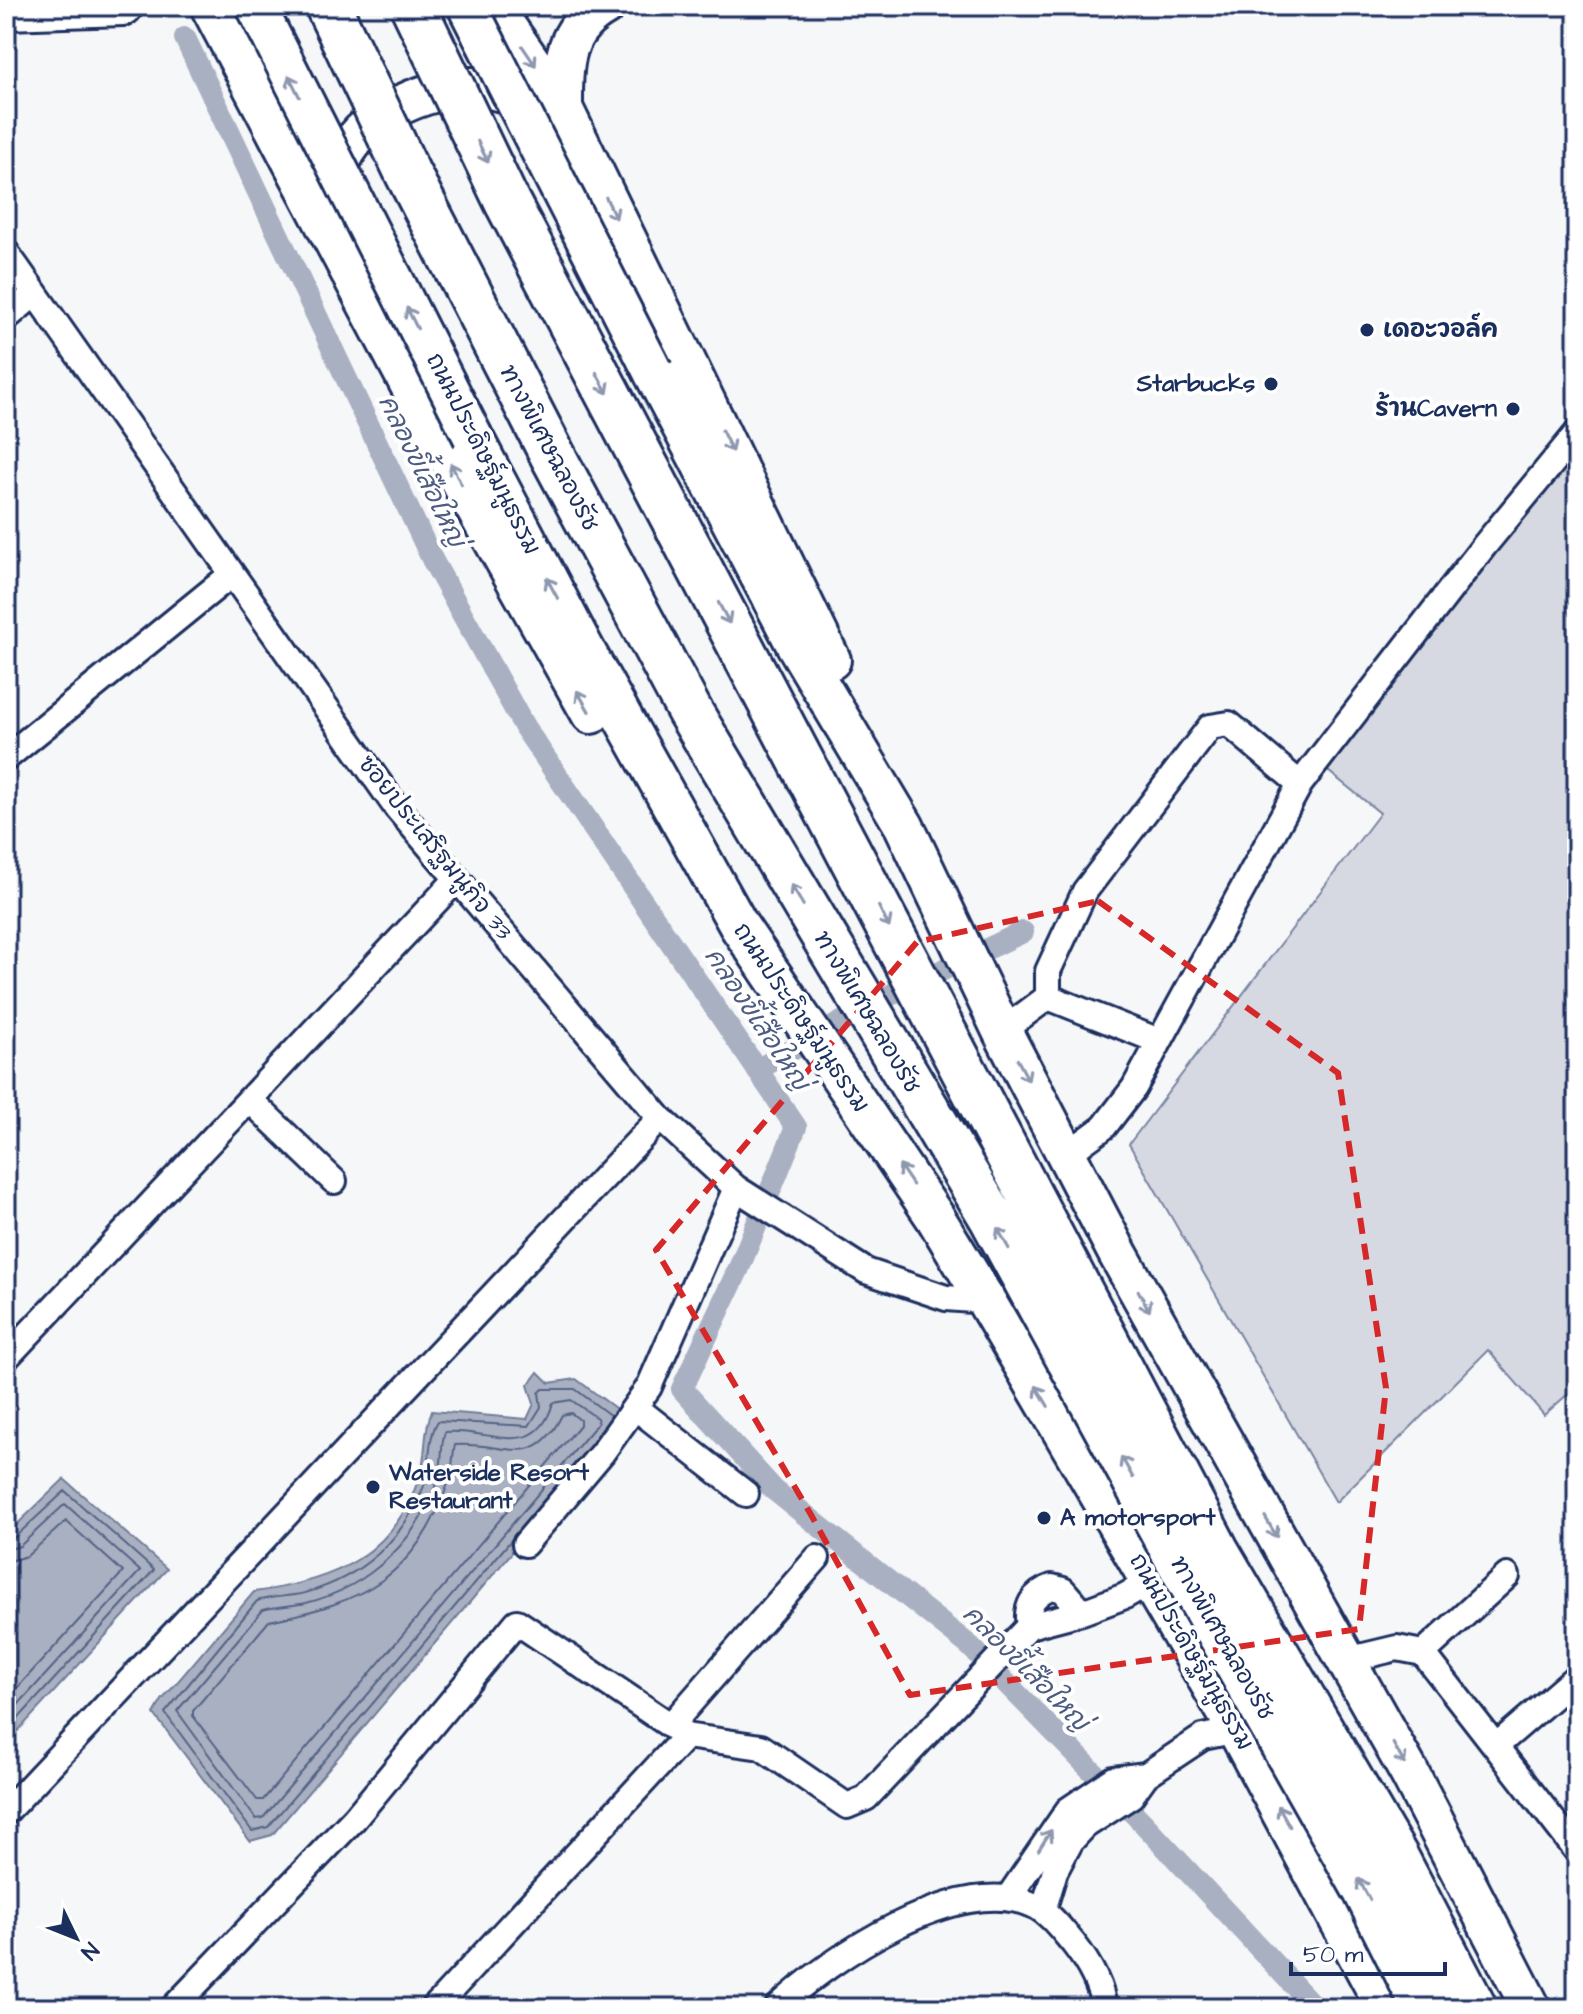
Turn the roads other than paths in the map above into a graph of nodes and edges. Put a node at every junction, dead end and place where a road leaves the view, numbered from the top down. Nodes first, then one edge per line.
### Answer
1 (123, 6) edge
2 (210, 6) edge
3 (256, 6) edge
4 (328, 6) edge
5 (413, 6) edge
6 (467, 6) edge
7 (492, 6) edge
8 (605, 6) edge
9 (6, 10) edge
10 (570, 123) junction
11 (6, 252) edge
12 (348, 264) junction
13 (33, 295) junction
14 (6, 318) edge
15 (1577, 433) edge
16 (232, 574) junction
17 (6, 758) edge
18 (1300, 784) junction
19 (904, 826) junction
20 (456, 880) junction
21 (739, 926) junction
22 (1048, 997) junction
23 (1002, 1031) junction
24 (1159, 1041) junction
25 (250, 1100) junction
26 (660, 1118) junction
27 (1066, 1155) junction
28 (334, 1181) dead end
29 (736, 1188) junction
30 (986, 1301) junction
31 (6, 1358) edge
32 (635, 1407) junction
33 (746, 1494) dead end
34 (525, 1544) dead end
35 (817, 1558) dead end
36 (1507, 1576) dead end
37 (1151, 1581) junction
38 (1423, 1653) junction
39 (1347, 1660) junction
40 (1577, 1676) edge
41 (678, 1730) junction
42 (1237, 1730) junction
43 (1496, 1746) junction
44 (1112, 1794) junction
45 (6, 1812) edge
46 (1577, 1851) edge
47 (1008, 1898) junction
48 (1043, 1911) junction
49 (173, 2008) edge
50 (434, 2008) edge
51 (777, 2008) edge
52 (1104, 2008) edge
53 (1386, 2008) edge
54 (1425, 2008) edge
55 (1474, 2008) edge
56 (1531, 2008) edge

1 - 9 main road
2 - 12 main road
21 -> 3 main road, ถนนประดิษฐ์มนูธรรม, bridge
54 -> 4 highway, ทางพิเศษฉลองรัช, bridge
5 -> 55 highway, ทางพิเศษฉลองรัช, bridge
6 - 19 main road, bridge
7 -> 10 main road
8 - 10 main road
10 - 12 main road
10 -> 19 main road
11 - 13 street, ซอยประเสริฐมนูกิจ 33
21 -> 12 main road
13 - 14 street
13 - 16 street, ซอยประเสริฐมนูกิจ 33
15 - 18 street
16 - 17 street
16 - 20 street, ซอยประเสริฐมนูกิจ 33
18 - 22 street
18 - 24 street
19 - 23 main road
20 - 25 street
20 - 26 street, ซอยประเสริฐมนูกิจ 33
30 -> 21 main road, ถนนประดิษฐ์มนูธรรม
22 - 23 street
22 - 24 street
23 -> 27 main road
24 - 27 street
25 - 28 street
25 - 31 street
26 - 29 street, ซอยประเสริฐมนูกิจ 33
26 - 45 street
27 -> 39 main road
29 - 30 street, ซอยประเสริฐมนูกิจ 33
29 - 32 street
37 -> 30 main road, ถนนประดิษฐ์มนูธรรม
32 - 33 street
32 - 34 street
35 - 41 street
36 - 38 street
37 - 41 street
37 - 42 main road, ถนนประดิษฐ์มนูธรรม
38 - 39 street
38 - 43 street
39 -> 56 main road
40 - 43 street
41 - 49 street
41 - 50 street
42 - 44 street
53 -> 42 main road, ถนนประดิษฐ์มนูธรรม
43 - 46 street
47 -> 44 street
44 - 48 street
47 - 48 street
47 - 51 street
48 - 52 street

